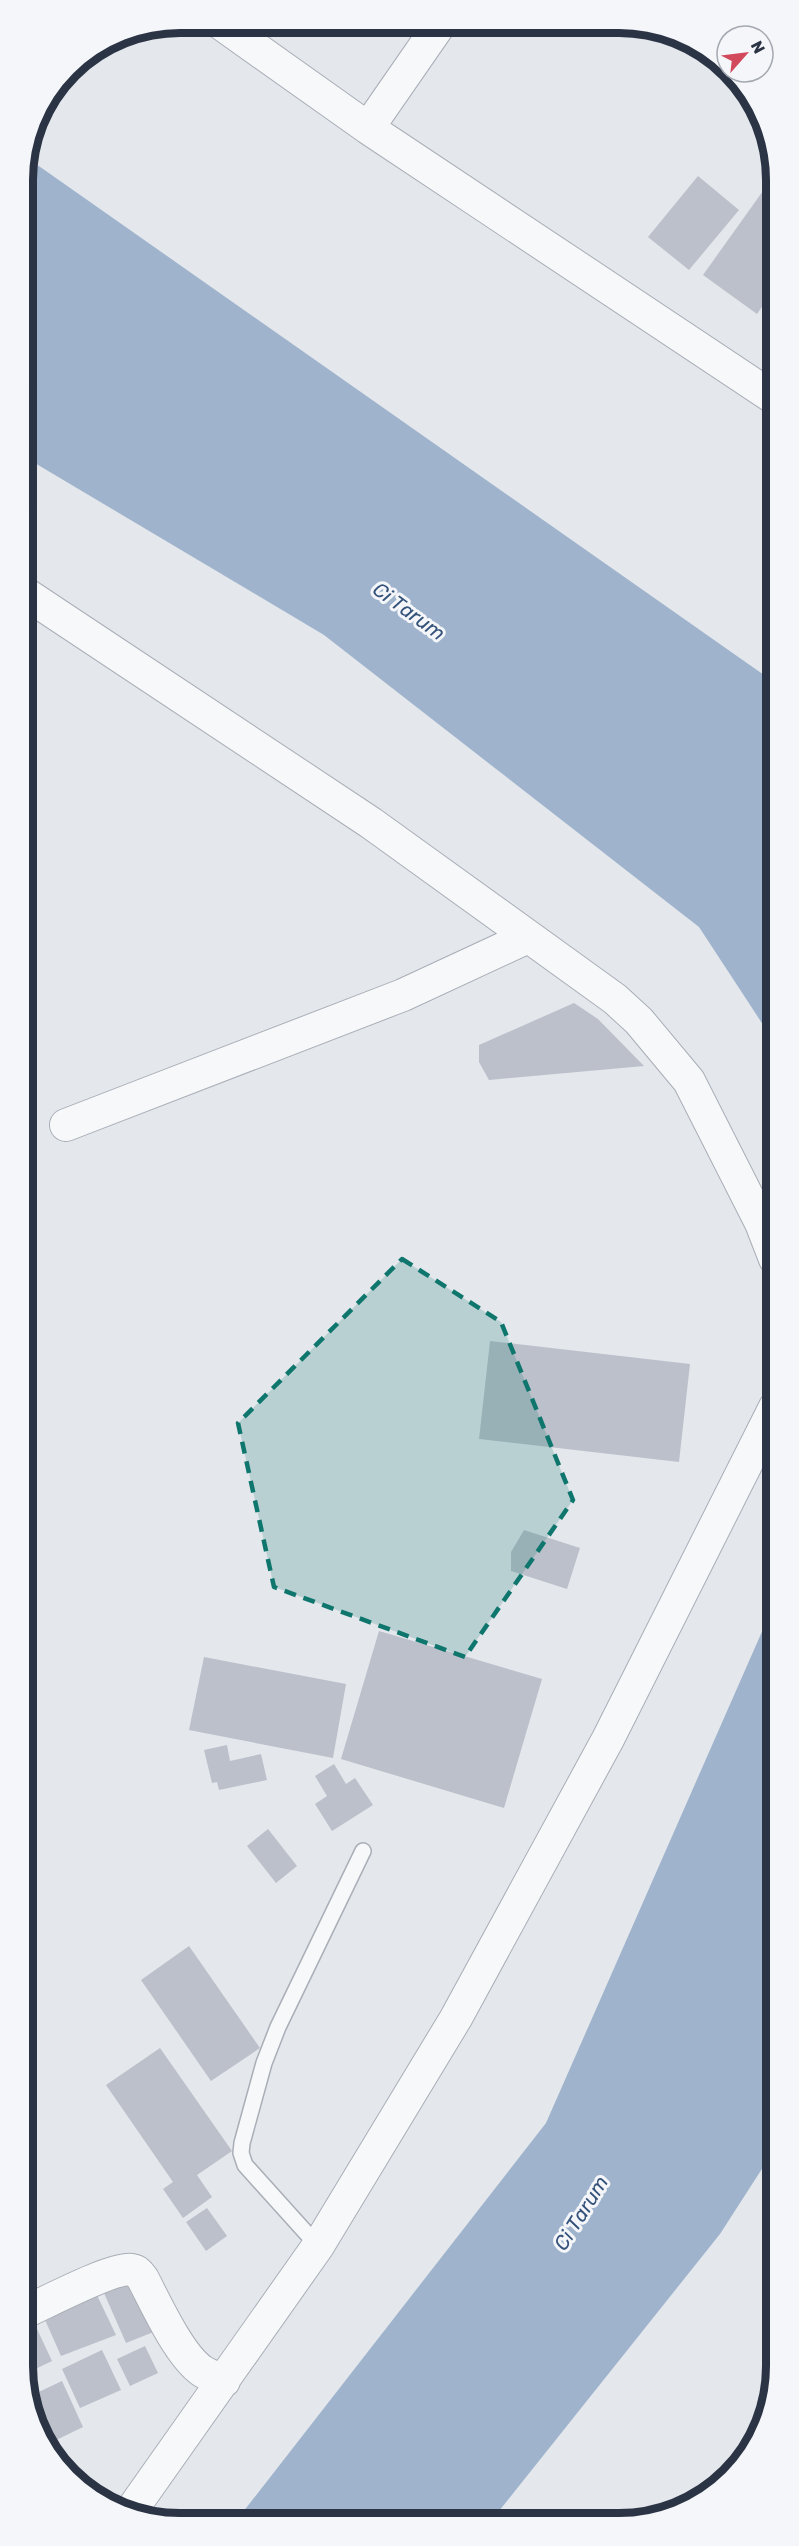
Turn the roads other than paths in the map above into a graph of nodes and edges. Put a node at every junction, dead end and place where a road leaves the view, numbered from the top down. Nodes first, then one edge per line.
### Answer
1 (234, 33) edge
2 (434, 33) edge
3 (368, 128) junction
4 (766, 393) edge
5 (33, 599) edge
6 (528, 938) junction
7 (66, 1125) dead end
8 (766, 1239) edge
9 (766, 1425) edge
10 (363, 1851) dead end
11 (318, 2246) junction
12 (33, 2308) edge
13 (224, 2381) junction
14 (135, 2506) edge

1 - 3 street
2 - 3 street
3 - 4 street
5 - 6 street
6 - 7 street
6 - 8 street
9 - 11 street
10 - 11 lane
11 - 13 street
12 - 13 street
13 - 14 street

